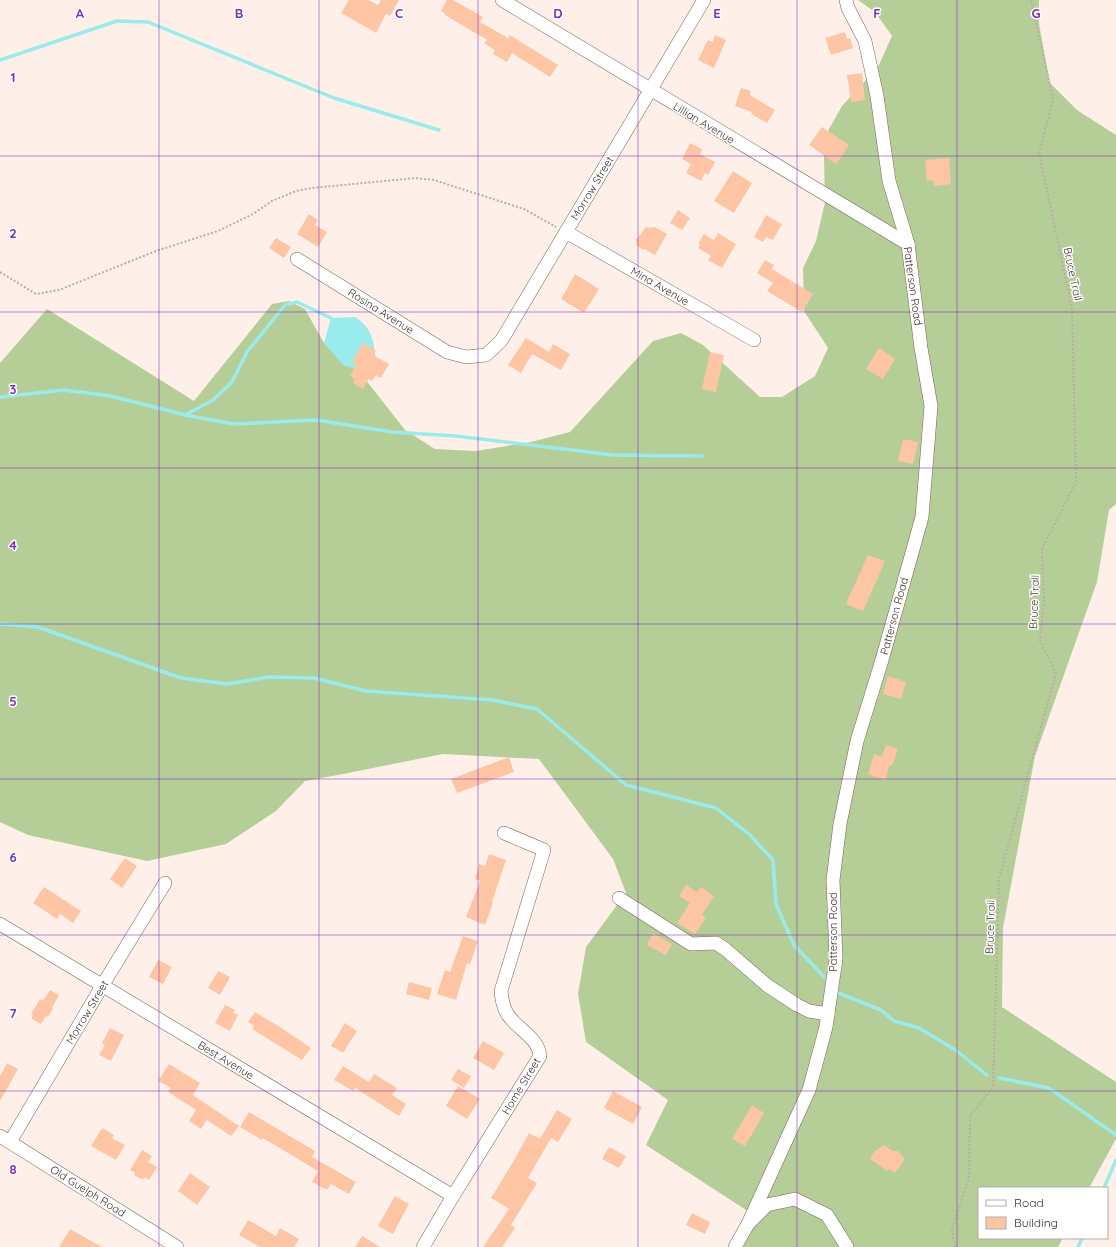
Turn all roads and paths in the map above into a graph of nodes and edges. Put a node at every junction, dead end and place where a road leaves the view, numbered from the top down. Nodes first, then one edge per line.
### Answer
1 (502, 0) edge
2 (704, 0) edge
3 (835, 0) edge
4 (1031, 0) edge
5 (847, 4) edge
6 (651, 90) junction
7 (566, 232) junction
8 (908, 244) junction
9 (297, 259) dead end
10 (0, 272) edge
11 (754, 340) dead end
12 (466, 357) joint
13 (504, 833) dead end
14 (165, 883) dead end
15 (619, 898) dead end
16 (0, 924) edge
17 (102, 986) junction
18 (828, 1014) junction
19 (5, 1139) edge
20 (453, 1196) junction
21 (748, 1224) junction
22 (177, 1247) edge
23 (423, 1247) edge
24 (735, 1247) edge
25 (847, 1247) edge
26 (956, 1247) edge

1 - 6 street, Lillian Avenue
2 - 6 street, Morrow Street
3 - 5 street
4 - 26 path, Bruce Trail
5 - 8 street, Patterson Road
6 - 7 street, Morrow Street
6 - 8 street, Lillian Avenue
7 - 10 path
7 - 11 street, Mina Avenue
7 - 12 street, Morrow Street
8 - 18 street, Patterson Road
9 - 12 street, Rosina Avenue
13 - 20 street, Home Street
14 - 17 street, Morrow Street
15 - 18 street
16 - 17 street, Best Avenue
17 - 19 street, Morrow Street
17 - 20 street, Best Avenue
18 - 21 street, Patterson Road
19 - 22 street, Old Guelph Road
20 - 23 street, Home Street
21 - 24 street
21 - 25 street

